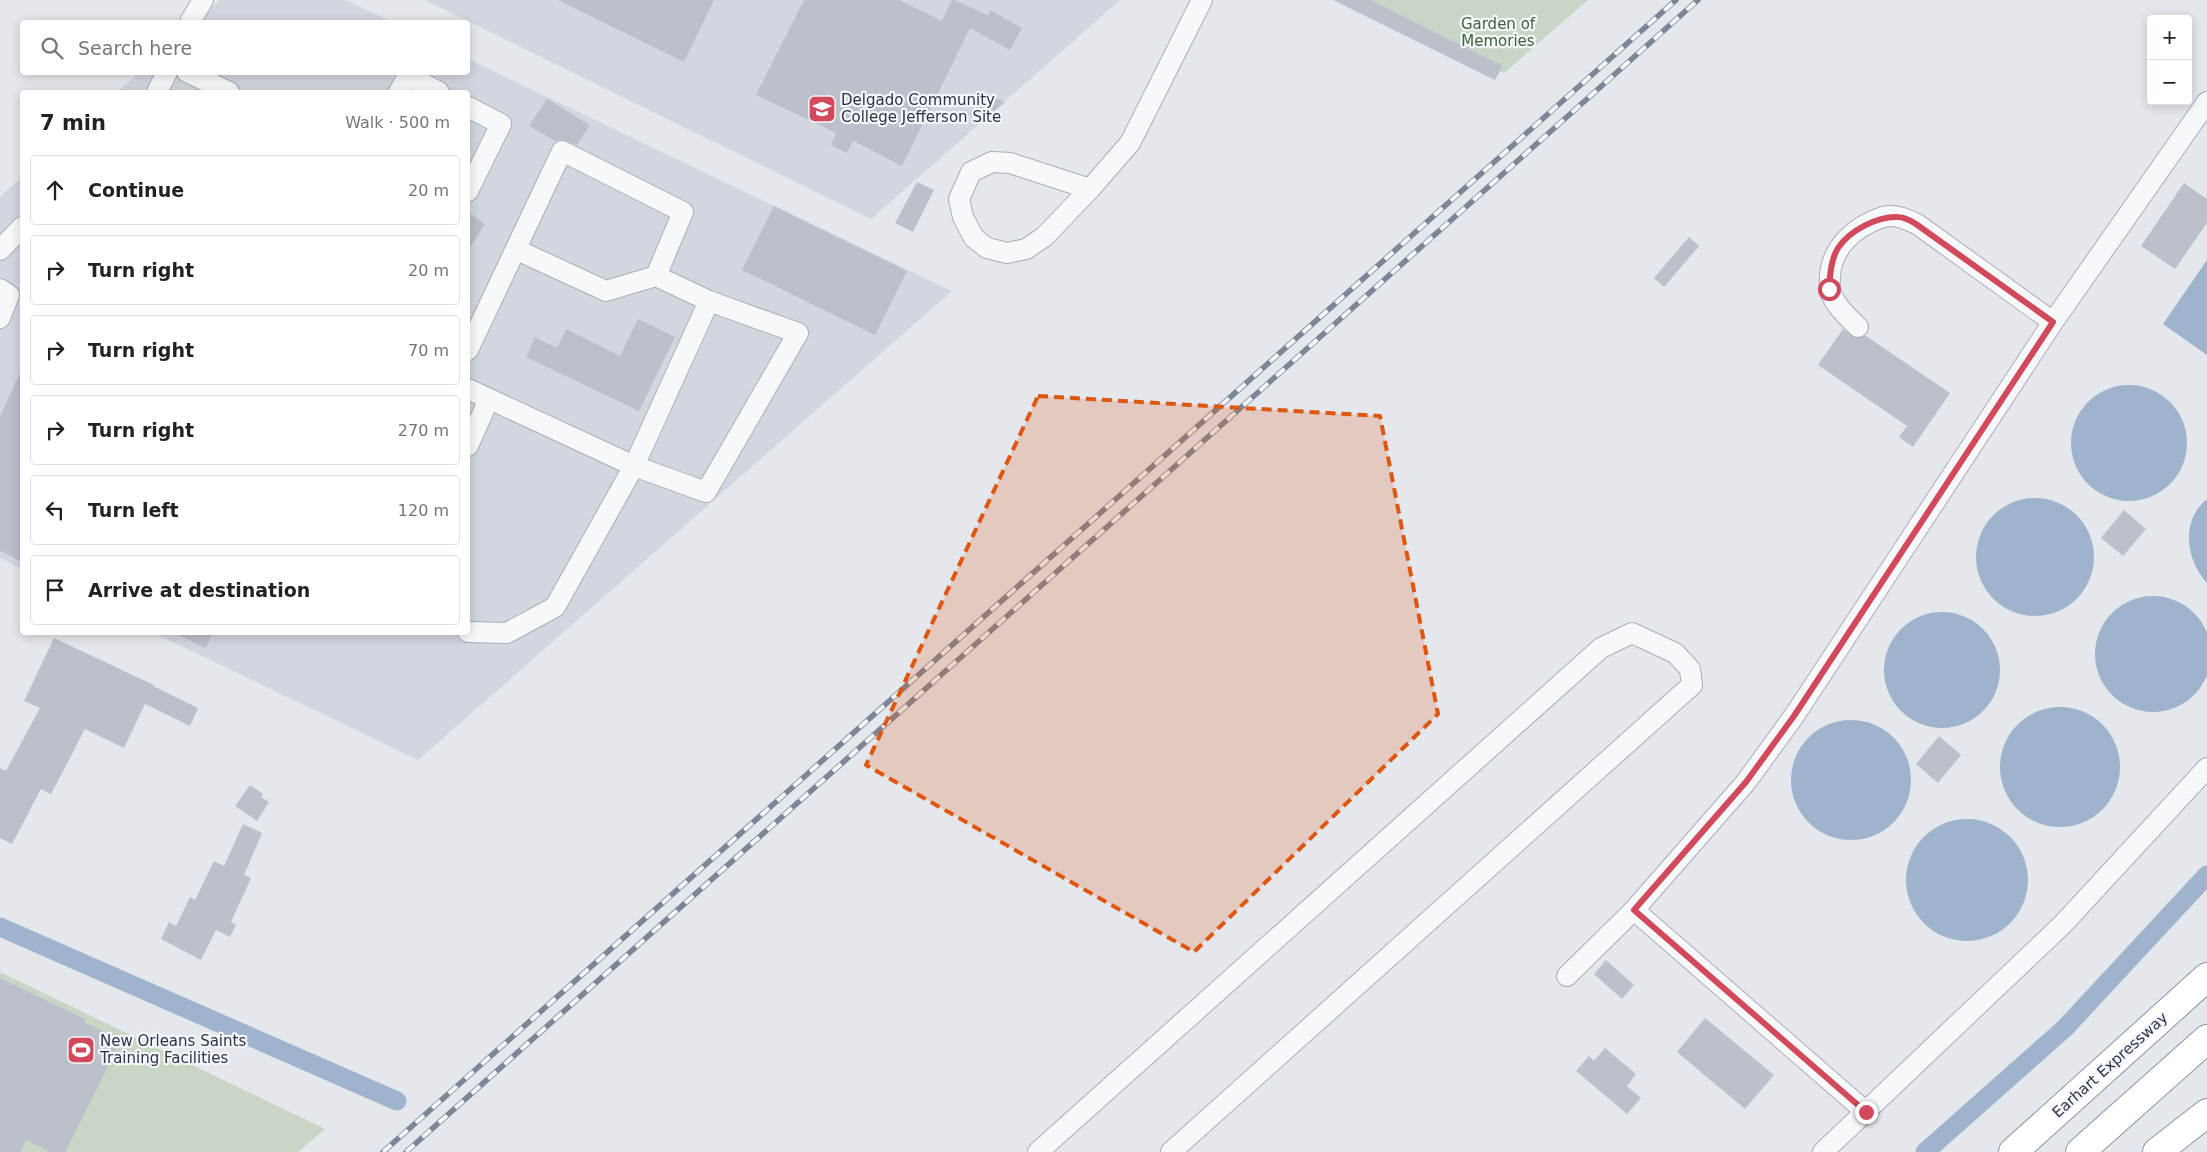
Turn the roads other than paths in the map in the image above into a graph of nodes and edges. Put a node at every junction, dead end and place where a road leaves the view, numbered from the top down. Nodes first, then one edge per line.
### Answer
1 (203, 0) edge
2 (1202, 0) edge
3 (191, 20) edge
4 (166, 75) edge
5 (193, 75) edge
6 (159, 90) edge
7 (225, 90) edge
8 (400, 90) edge
9 (435, 90) edge
10 (2207, 102) edge
11 (470, 108) edge
12 (470, 187) edge
13 (1090, 189) junction
14 (20, 229) edge
15 (0, 250) edge
16 (517, 250) junction
17 (656, 276) junction
18 (0, 289) edge
19 (708, 300) junction
20 (0, 318) edge
21 (2053, 322) junction
22 (1858, 328) dead end
23 (470, 346) edge
24 (470, 390) edge
25 (489, 399) junction
26 (470, 442) edge
27 (634, 466) junction
28 (470, 632) edge
29 (2207, 768) edge
30 (1634, 910) junction
31 (1567, 976) dead end
32 (2207, 977) edge
33 (2207, 1039) edge
34 (1866, 1112) junction
35 (2207, 1113) edge
36 (1038, 1152) edge
37 (1171, 1152) edge
38 (1823, 1152) edge
39 (2013, 1152) edge
40 (2080, 1152) edge
41 (2157, 1152) edge

1 - 3 street
2 - 13 street
4 - 6 street
5 - 7 street
8 - 9 street
10 - 21 street
11 - 12 street
13 - 13 street
14 - 15 street
16 - 17 street
16 - 17 street
16 - 23 street
17 - 19 street
18 - 20 street
19 - 27 street
19 - 27 street
21 - 22 street
21 - 30 street
24 - 25 street
25 - 26 street
25 - 27 street
27 - 28 street
29 - 34 street
30 - 31 street
30 - 34 street
32 - 39 highway, Earhart Expressway
33 - 40 highway
34 - 38 street
35 - 41 highway
36 - 37 street

